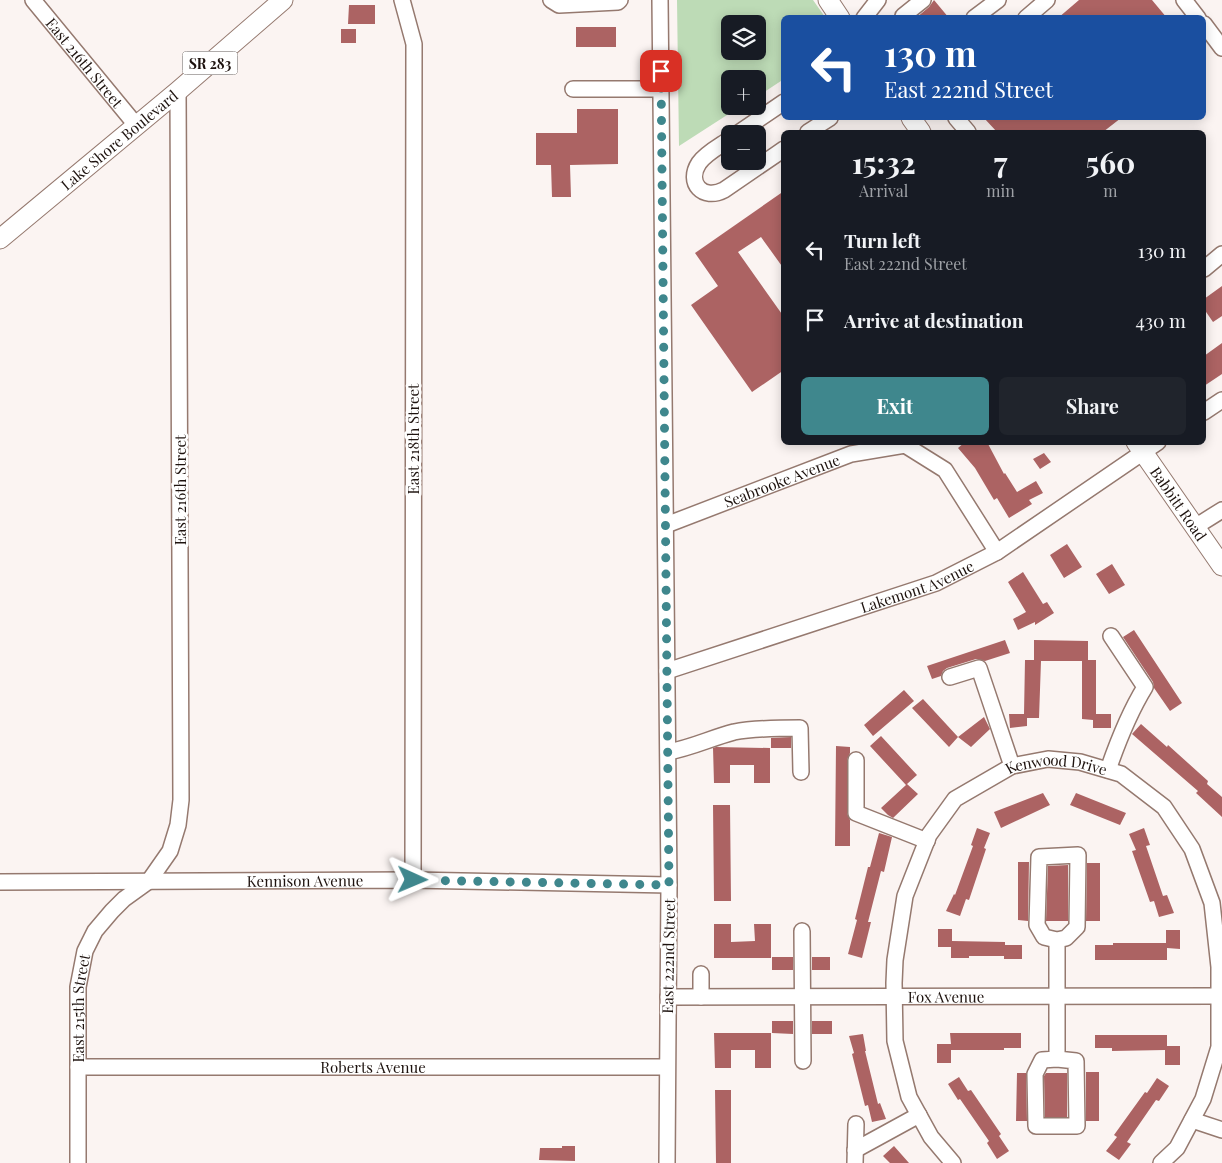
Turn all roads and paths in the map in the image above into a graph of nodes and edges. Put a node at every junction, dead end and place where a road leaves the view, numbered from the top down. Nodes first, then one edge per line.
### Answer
1 (33, 0) edge
2 (403, 0) edge
3 (551, 0) edge
4 (620, 0) edge
5 (660, 0) edge
6 (878, 0) edge
7 (923, 0) edge
8 (998, 0) edge
9 (1047, 0) edge
10 (1184, 0) edge
11 (279, 1) edge
12 (866, 15) edge
13 (903, 15) edge
14 (978, 15) edge
15 (1030, 15) edge
16 (1196, 15) edge
17 (1206, 27) edge
18 (1222, 48) edge
19 (573, 89) dead end
20 (661, 89) junction
21 (178, 91) junction
22 (781, 104) edge
23 (827, 120) edge
24 (913, 120) edge
25 (958, 120) edge
26 (136, 125) junction
27 (750, 125) edge
28 (811, 130) edge
29 (920, 130) edge
30 (966, 130) edge
31 (721, 145) edge
32 (781, 151) edge
33 (766, 161) edge
34 (753, 170) edge
35 (0, 238) edge
36 (1222, 254) edge
37 (1206, 267) edge
38 (1222, 400) edge
39 (1206, 411) edge
40 (1146, 446) edge
41 (1222, 510) edge
42 (666, 526) junction
43 (1195, 527) junction
44 (997, 552) junction
45 (1222, 566) edge
46 (1111, 636) dead end
47 (667, 671) junction
48 (950, 677) dead end
49 (668, 752) junction
50 (856, 760) dead end
51 (1012, 766) junction
52 (1108, 770) junction
53 (801, 772) dead end
54 (927, 841) junction
55 (413, 880) junction
56 (150, 881) junction
57 (0, 882) edge
58 (669, 885) junction
59 (802, 930) dead end
60 (1057, 940) junction
61 (701, 974) dead end
62 (803, 996) junction
63 (893, 996) junction
64 (1058, 996) junction
65 (1221, 996) edge
66 (668, 997) junction
67 (701, 997) junction
68 (1056, 1059) junction
69 (803, 1061) dead end
70 (78, 1067) junction
71 (667, 1067) junction
72 (919, 1115) junction
73 (1192, 1120) junction
74 (856, 1124) dead end
75 (1222, 1130) edge
76 (855, 1156) edge
77 (78, 1163) edge
78 (667, 1163) edge
79 (953, 1163) edge
80 (1161, 1163) edge

1 - 26 street, East 216th Street
2 - 55 street, East 218th Street
3 - 4 street
5 - 20 street, East 222nd Street
6 - 12 street
7 - 13 street
8 - 14 street
9 - 15 street
10 - 16 street
11 - 21 main road, Lake Shore Boulevard / SR 283
17 - 18 street
19 - 20 street
20 - 42 street, East 222nd Street
21 - 26 main road, Lake Shore Boulevard / SR 283
21 - 56 street, East 216th Street
22 - 27 street
23 - 28 street
24 - 29 main road
25 - 30 street
26 - 35 main road, Lake Shore Boulevard / SR 283
31 - 34 street
32 - 33 street
36 - 37 street
38 - 39 street
40 - 43 main road, Babbitt Road
40 - 44 street, Lakemont Avenue
41 - 43 street
42 - 44 street, Seabrooke Avenue
42 - 47 street, East 222nd Street
43 - 45 main road, Babbitt Road
44 - 47 street, Lakemont Avenue
46 - 52 street
47 - 49 street, East 222nd Street
48 - 51 street
49 - 53 street
49 - 58 street, East 222nd Street
50 - 54 street
51 - 52 street, Kenwood Drive
51 - 54 street, Kenwood Drive
52 - 65 street, Kenwood Drive
54 - 63 street, Kenwood Drive
55 - 56 street, Kennison Avenue
55 - 58 street, Kennison Avenue
56 - 57 street, Kennison Avenue
56 - 70 street, East 215th Street
58 - 66 street, East 222nd Street
59 - 62 street
60 - 60 street
60 - 64 street
61 - 67 street
62 - 63 street, Fox Avenue
62 - 67 street, Fox Avenue
62 - 69 street
63 - 64 street, Fox Avenue
63 - 72 street, Kenwood Drive
64 - 65 street, Fox Avenue
64 - 68 street
65 - 73 street, Kenwood Drive
66 - 67 street, Fox Avenue
66 - 71 street, East 222nd Street
68 - 68 street
70 - 71 street, Roberts Avenue
70 - 77 street, East 215th Street
71 - 78 street, East 222nd Street
72 - 76 street
72 - 79 street, Kenwood Drive
73 - 75 street
73 - 80 street, Kenwood Drive
74 - 76 street

